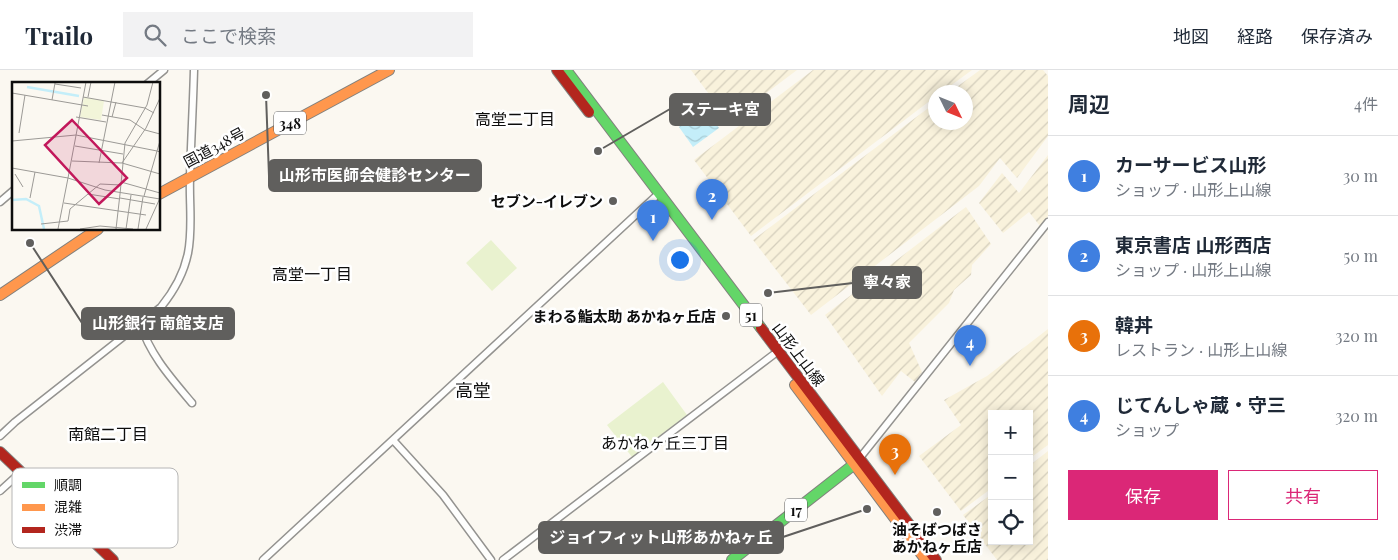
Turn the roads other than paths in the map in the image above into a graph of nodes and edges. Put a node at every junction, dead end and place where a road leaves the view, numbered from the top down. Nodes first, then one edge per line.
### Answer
1 (164, 70) edge
2 (194, 70) edge
3 (376, 70) edge
4 (389, 70) edge
5 (557, 70) edge
6 (566, 70) edge
7 (149, 82) edge
8 (190, 173) junction
9 (160, 187) edge
10 (12, 192) edge
11 (160, 193) edge
12 (655, 197) junction
13 (0, 202) edge
14 (1048, 222) edge
15 (88, 230) edge
16 (97, 230) edge
17 (0, 288) edge
18 (0, 295) edge
19 (140, 323) junction
20 (773, 355) junction
21 (192, 403) dead end
22 (0, 436) edge
23 (394, 440) junction
24 (0, 452) edge
25 (857, 462) junction
26 (17, 468) edge
27 (12, 480) edge
28 (0, 491) edge
29 (100, 548) edge
30 (113, 560) edge
31 (263, 560) edge
32 (492, 560) edge
33 (503, 560) edge
34 (732, 560) edge
35 (926, 560) edge
36 (936, 560) edge

1 - 7 street
2 - 8 street
3 - 8 main road, 国道348号 / 348
4 - 8 main road, 国道348号 / 348
5 - 12 main road, 山形上山線 / 51
6 - 25 main road, 山形上山線 / 51
8 - 9 main road, 国道348号 / 348
8 - 11 main road, 国道348号 / 348
8 - 19 street
10 - 13 street
12 - 20 main road, 山形上山線 / 51
12 - 23 street
14 - 25 street
15 - 17 main road
16 - 18 main road
19 - 21 street
19 - 22 street
20 - 25 main road, 山形上山線 / 51
20 - 33 street
23 - 31 street
23 - 32 street
24 - 26 main road
25 - 34 main road, 17
25 - 35 main road, 山形上山線 / 51
25 - 36 main road, 山形上山線 / 51
27 - 28 street
29 - 30 main road

